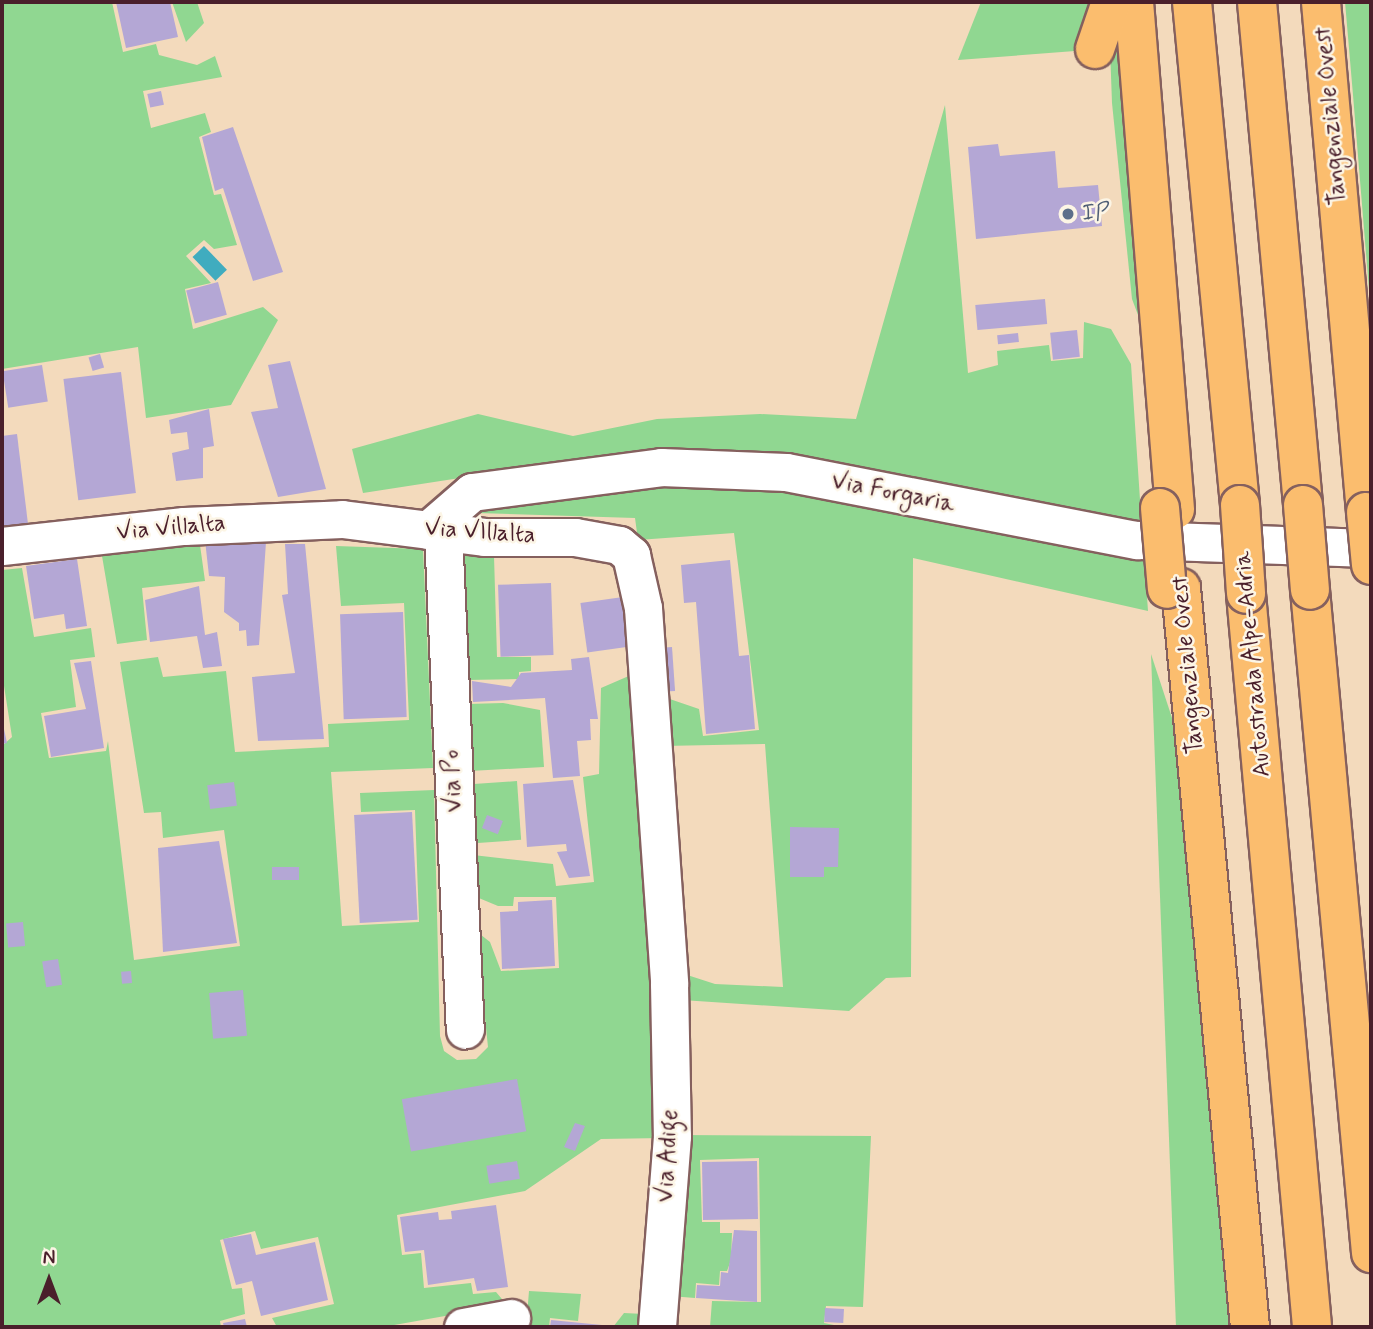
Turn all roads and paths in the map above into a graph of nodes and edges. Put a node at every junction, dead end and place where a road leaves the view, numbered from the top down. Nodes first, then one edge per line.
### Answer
1 (1111, 2) edge
2 (1134, 2) edge
3 (1192, 2) edge
4 (1257, 2) edge
5 (1321, 2) edge
6 (1095, 49) dead end
7 (1143, 363) dead end
8 (1168, 509) junction
9 (342, 519) joint
10 (435, 530) junction
11 (1369, 530) edge
12 (619, 545) joint
13 (2, 546) edge
14 (1371, 565) edge
15 (465, 1030) dead end
16 (1371, 1253) edge
17 (511, 1318) dead end
18 (463, 1327) edge
19 (657, 1327) edge
20 (1250, 1327) edge
21 (1312, 1327) edge

1 - 6 highway
2 - 8 highway, Tangenziale Ovest
3 - 21 highway, Autostrada Alpe-Adria, bridge
4 - 16 highway, bridge
5 - 11 highway, Tangenziale Ovest
7 - 8 highway
8 - 20 highway, Tangenziale Ovest
9 - 10 street, Via VIllalta
9 - 13 street, Via Villalta
10 - 11 street, Via Forgaria
10 - 12 street, Via VIllalta
10 - 15 street, Via Po
11 - 14 highway, Tangenziale Ovest, bridge
12 - 19 street, Via Adige
17 - 18 street

